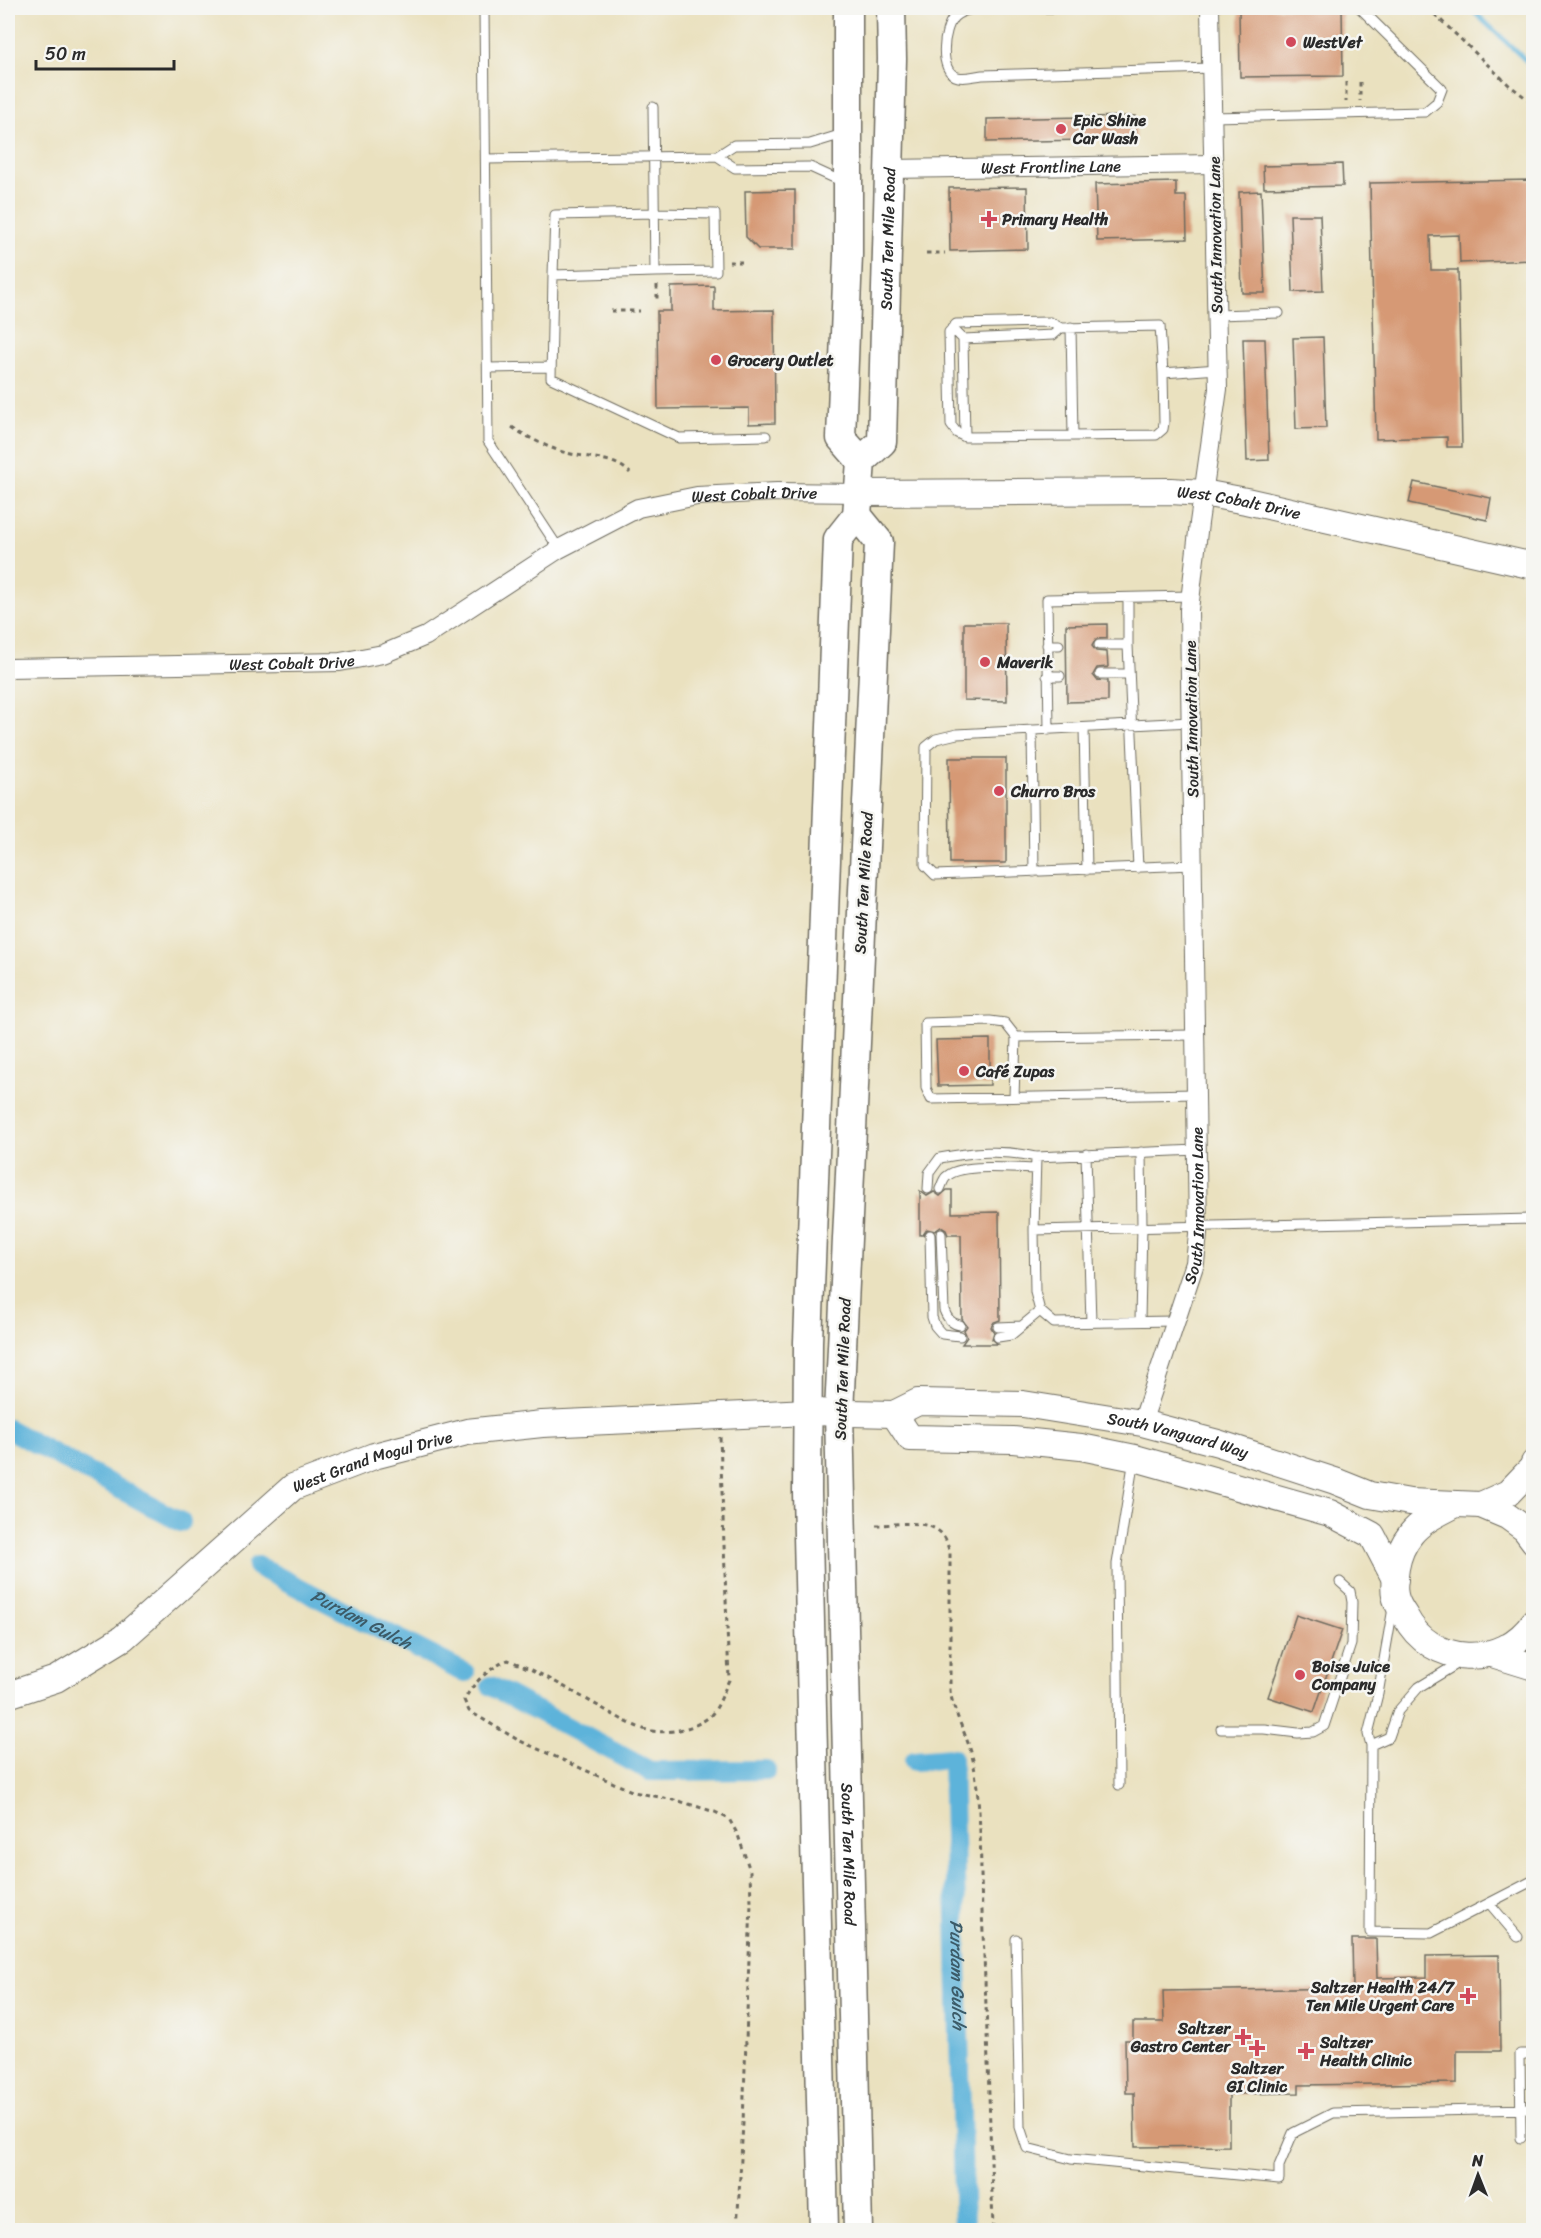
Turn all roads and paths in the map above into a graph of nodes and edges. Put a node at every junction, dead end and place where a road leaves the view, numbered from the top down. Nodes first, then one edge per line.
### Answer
1 (484, 8) edge
2 (848, 8) edge
3 (891, 8) edge
4 (1100, 8) edge
5 (1210, 8) edge
6 (1360, 8) edge
7 (1428, 8) edge
8 (1211, 68) junction
9 (1346, 82) dead end
10 (1360, 82) dead end
11 (1533, 104) edge
12 (653, 107) dead end
13 (1347, 113) junction
14 (1361, 113) junction
15 (1212, 117) junction
16 (849, 132) junction
17 (717, 156) junction
18 (653, 157) junction
19 (487, 159) junction
20 (1213, 164) junction
21 (889, 169) junction
22 (849, 185) junction
23 (654, 213) junction
24 (926, 253) dead end
25 (945, 253) dead end
26 (655, 272) junction
27 (553, 274) junction
28 (1527, 275) dead end
29 (1533, 275) edge
30 (612, 310) dead end
31 (640, 311) dead end
32 (1279, 313) dead end
33 (1216, 315) junction
34 (1016, 322) junction
35 (952, 328) junction
36 (1066, 328) junction
37 (1017, 337) junction
38 (963, 339) junction
39 (551, 367) junction
40 (488, 368) junction
41 (1218, 369) junction
42 (1163, 373) junction
43 (512, 428) dead end
44 (766, 436) dead end
45 (965, 436) junction
46 (1073, 436) junction
47 (861, 461) junction
48 (630, 473) dead end
49 (1203, 493) junction
50 (858, 504) junction
51 (560, 549) junction
52 (1533, 566) edge
53 (1191, 596) junction
54 (1128, 598) junction
55 (1047, 645) junction
56 (1059, 645) dead end
57 (1099, 645) dead end
58 (1128, 645) junction
59 (8, 668) edge
60 (1100, 674) dead end
61 (1130, 674) junction
62 (1047, 676) junction
63 (1060, 676) dead end
64 (1191, 722) junction
65 (1132, 724) junction
66 (1084, 728) junction
67 (1032, 730) junction
68 (1049, 730) junction
69 (1193, 865) junction
70 (1138, 868) junction
71 (1087, 870) junction
72 (1034, 872) junction
73 (1195, 1035) junction
74 (1016, 1037) junction
75 (1196, 1094) junction
76 (1014, 1097) junction
77 (1197, 1150) junction
78 (1141, 1152) junction
79 (1086, 1154) junction
80 (1036, 1156) junction
81 (1035, 1170) junction
82 (928, 1189) dead end
83 (940, 1189) dead end
84 (1533, 1219) edge
85 (1197, 1225) junction
86 (1142, 1226) junction
87 (1089, 1228) junction
88 (1034, 1230) junction
89 (941, 1234) dead end
90 (930, 1235) dead end
91 (1040, 1311) junction
92 (1140, 1321) junction
93 (1174, 1321) junction
94 (1091, 1322) junction
95 (960, 1325) dead end
96 (998, 1332) dead end
97 (960, 1336) dead end
98 (808, 1412) junction
99 (839, 1413) junction
100 (894, 1414) junction
101 (1142, 1423) junction
102 (720, 1433) dead end
103 (1135, 1458) junction
104 (1533, 1463) edge
105 (1469, 1504) junction
106 (876, 1525) dead end
107 (1533, 1541) edge
108 (1340, 1582) dead end
109 (1395, 1588) junction
110 (1533, 1622) edge
111 (1480, 1656) junction
112 (1533, 1667) edge
113 (8, 1695) edge
114 (1221, 1729) dead end
115 (1371, 1745) junction
116 (1119, 1785) dead end
117 (1533, 1880) edge
118 (1490, 1904) junction
119 (1518, 1937) dead end
120 (1016, 1940) dead end
121 (1533, 2054) edge
122 (1533, 2109) edge
123 (1521, 2110) junction
124 (1521, 2138) dead end
125 (737, 2230) edge
126 (824, 2230) edge
127 (858, 2230) edge
128 (993, 2230) edge

1 - 19 lane
2 - 16 main road
3 - 21 main road, South Ten Mile Road
4 - 8 lane
5 - 8 street, South Innovation Lane
6 - 14 lane
7 - 11 path
8 - 15 street, South Innovation Lane
9 - 13 path
10 - 14 path
12 - 18 lane
13 - 14 lane
13 - 15 lane
15 - 20 street, South Innovation Lane
16 - 17 lane
16 - 22 main road
17 - 18 lane
17 - 22 lane
18 - 19 lane
18 - 23 lane
19 - 40 lane
20 - 21 street, West Frontline Lane
20 - 33 street, South Innovation Lane
21 - 47 main road, South Ten Mile Road
22 - 47 main road
23 - 26 lane
23 - 26 lane
23 - 27 lane
24 - 25 path
26 - 27 lane
27 - 39 lane
28 - 29 path
30 - 31 path
32 - 33 lane
33 - 41 street, South Innovation Lane
34 - 35 lane
34 - 36 lane
34 - 37 lane
35 - 38 lane
35 - 45 lane
36 - 37 lane
36 - 42 lane
36 - 46 lane
37 - 38 lane
38 - 45 lane
39 - 40 lane
39 - 44 lane
40 - 51 lane
41 - 42 lane
41 - 49 street, South Innovation Lane
42 - 46 lane
43 - 48 path
45 - 46 lane
47 - 50 main road
49 - 50 street, West Cobalt Drive
49 - 52 street, West Cobalt Drive
49 - 53 street, South Innovation Lane
50 - 51 street, West Cobalt Drive
50 - 98 main road, South Ten Mile Road
50 - 99 main road, South Ten Mile Road
51 - 59 street, West Cobalt Drive
53 - 54 lane
53 - 64 street, South Innovation Lane
54 - 55 lane
54 - 58 lane
55 - 56 lane
55 - 62 lane
57 - 58 lane
58 - 61 lane
60 - 61 lane
61 - 65 lane
62 - 63 lane
62 - 68 lane
64 - 65 lane
64 - 69 street, South Innovation Lane
65 - 66 lane
65 - 70 lane
66 - 68 lane
66 - 71 lane
67 - 68 lane
67 - 72 lane
67 - 72 lane
69 - 70 lane
69 - 73 street, South Innovation Lane
70 - 71 lane
71 - 72 lane
73 - 74 lane
73 - 75 street, South Innovation Lane
74 - 76 lane
74 - 76 lane
75 - 76 lane
75 - 77 street, South Innovation Lane
77 - 78 lane
77 - 85 street, South Innovation Lane
78 - 79 lane
78 - 86 lane
79 - 80 lane
79 - 87 lane
80 - 81 lane
80 - 82 lane
81 - 83 lane
81 - 88 lane
84 - 85 lane
85 - 86 lane
85 - 93 street, South Innovation Lane
86 - 87 lane
86 - 92 lane
87 - 88 lane
87 - 94 lane
88 - 91 lane
89 - 95 lane
90 - 97 lane
91 - 94 lane
91 - 96 lane
92 - 93 lane
92 - 94 lane
93 - 101 street, South Innovation Lane
98 - 99 street, South Vanguard Way
98 - 113 street, West Grand Mogul Drive
98 - 126 main road, South Ten Mile Road
99 - 100 street, South Vanguard Way
99 - 127 main road, South Ten Mile Road
100 - 101 street, South Vanguard Way
100 - 103 street, South Vanguard Way
101 - 105 street, South Vanguard Way
102 - 125 path
103 - 109 street, South Vanguard Way
103 - 116 lane
104 - 105 street
105 - 107 street
105 - 109 street
106 - 128 path
108 - 114 lane
109 - 111 street, South Vanguard Way
109 - 115 lane
110 - 111 street
111 - 112 street
111 - 115 lane
115 - 118 lane
117 - 118 lane
118 - 119 lane
120 - 123 lane
121 - 123 lane
122 - 123 lane
123 - 124 lane

